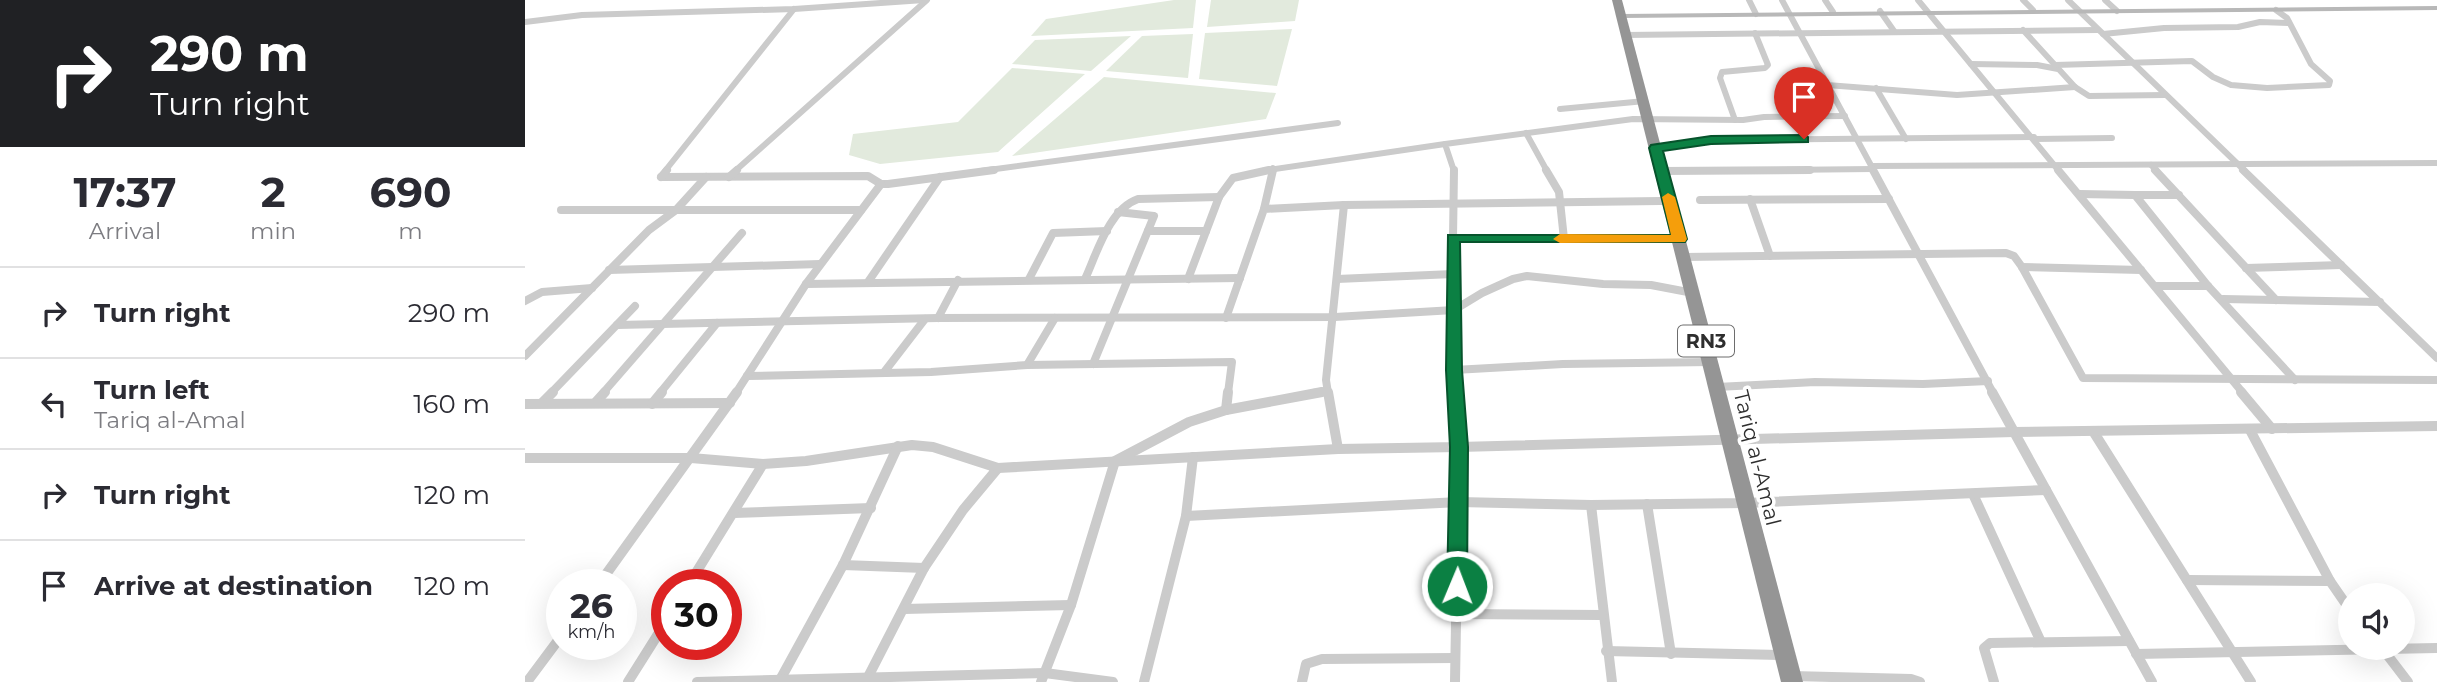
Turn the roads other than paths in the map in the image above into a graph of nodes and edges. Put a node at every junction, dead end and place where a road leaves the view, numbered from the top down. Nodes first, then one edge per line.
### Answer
1 (926, 0) edge
2 (1749, 0) edge
3 (1782, 0) edge
4 (1825, 0) edge
5 (1918, 0) edge
6 (2024, 0) edge
7 (2068, 0) edge
8 (2105, 0) edge
9 (1619, 8) edge
10 (2437, 8) edge
11 (794, 9) junction
12 (2033, 10) junction
13 (2276, 10) junction
14 (1880, 11) junction
15 (1928, 11) junction
16 (2079, 11) junction
17 (2117, 11) junction
18 (1833, 12) junction
19 (1789, 13) junction
20 (1756, 14) junction
21 (525, 22) edge
22 (2289, 23) junction
23 (2022, 30) junction
24 (1894, 31) junction
25 (1945, 31) junction
26 (2101, 32) junction
27 (1755, 33) junction
28 (1798, 33) junction
29 (1625, 34) junction
30 (2132, 63) junction
31 (1971, 64) junction
32 (2057, 67) junction
33 (1828, 85) junction
34 (1876, 88) junction
35 (2075, 88) junction
36 (1997, 94) junction
37 (2165, 95) junction
38 (1833, 96) junction
39 (1644, 101) junction
40 (1560, 109) dead end
41 (1793, 116) junction
42 (1845, 116) junction
43 (1649, 118) junction
44 (1735, 120) junction
45 (1339, 123) dead end
46 (1526, 134) junction
47 (2034, 138) junction
48 (2112, 138) dead end
49 (1804, 139) junction
50 (1857, 139) junction
51 (1906, 139) junction
52 (1445, 144) junction
53 (1655, 148) junction
54 (2437, 163) edge
55 (2151, 164) junction
56 (2239, 164) junction
57 (2056, 165) junction
58 (1872, 167) junction
59 (1273, 169) junction
60 (1662, 171) junction
61 (706, 177) junction
62 (729, 177) junction
63 (940, 177) junction
64 (881, 184) junction
65 (2079, 194) junction
66 (2135, 195) junction
67 (2179, 195) junction
68 (1219, 197) junction
69 (1750, 199) junction
70 (1889, 199) junction
71 (1700, 200) dead end
72 (1661, 201) dead end
73 (1561, 202) junction
74 (1455, 204) junction
75 (1344, 205) junction
76 (1264, 209) junction
77 (561, 210) dead end
78 (676, 210) junction
79 (861, 210) junction
80 (1118, 212) junction
81 (1107, 231) junction
82 (1148, 231) junction
83 (1206, 231) junction
84 (742, 233) dead end
85 (1453, 238) junction
86 (1564, 239) junction
87 (1680, 239) junction
88 (1770, 256) junction
89 (1919, 256) junction
90 (1684, 257) junction
91 (820, 264) junction
92 (2341, 265) junction
93 (712, 267) junction
94 (2022, 267) junction
95 (2246, 268) junction
96 (609, 270) junction
97 (2141, 270) junction
98 (1453, 274) junction
99 (1240, 278) junction
100 (1028, 279) junction
101 (1085, 279) junction
102 (1188, 279) junction
103 (1336, 279) junction
104 (958, 280) junction
105 (1126, 280) junction
106 (868, 282) junction
107 (806, 284) junction
108 (2155, 285) junction
109 (2208, 286) junction
110 (592, 288) junction
111 (1693, 293) junction
112 (2223, 299) junction
113 (2276, 299) junction
114 (525, 301) edge
115 (2380, 302) junction
116 (635, 306) dead end
117 (1454, 310) junction
118 (1055, 317) junction
119 (1114, 317) junction
120 (1335, 317) junction
121 (925, 318) junction
122 (938, 318) junction
123 (1226, 318) junction
124 (781, 320) junction
125 (717, 323) junction
126 (664, 324) junction
127 (617, 325) junction
128 (525, 356) edge
129 (2437, 358) edge
130 (1711, 362) junction
131 (1093, 364) junction
132 (1027, 365) junction
133 (1454, 370) junction
134 (885, 371) junction
135 (2225, 375) junction
136 (747, 376) junction
137 (2295, 380) junction
138 (2437, 380) edge
139 (1988, 381) junction
140 (1717, 387) junction
141 (1327, 391) junction
142 (542, 403) junction
143 (595, 403) junction
144 (730, 403) junction
145 (525, 404) edge
146 (652, 404) junction
147 (1226, 410) junction
148 (2437, 426) edge
149 (2272, 429) junction
150 (2093, 430) junction
151 (2250, 430) junction
152 (2014, 432) junction
153 (1730, 439) junction
154 (898, 446) junction
155 (1459, 447) junction
156 (1338, 449) junction
157 (1193, 457) junction
158 (525, 458) edge
159 (691, 458) junction
160 (1115, 461) junction
161 (762, 464) junction
162 (998, 468) junction
163 (2046, 490) junction
164 (1973, 494) junction
165 (1459, 502) junction
166 (1745, 503) junction
167 (1647, 504) junction
168 (1591, 505) junction
169 (871, 508) junction
170 (734, 513) junction
171 (1186, 516) junction
172 (843, 565) junction
173 (924, 568) junction
174 (610, 569) edge
175 (699, 569) edge
176 (2187, 580) junction
177 (2330, 581) junction
178 (2338, 593) edge
179 (1071, 606) junction
180 (904, 609) junction
181 (1456, 614) junction
182 (1602, 615) junction
183 (2129, 641) junction
184 (2041, 642) junction
185 (651, 645) edge
186 (2415, 648) edge
187 (2437, 648) edge
188 (2338, 649) edge
189 (1606, 651) junction
190 (2233, 652) junction
191 (1671, 654) junction
192 (2136, 654) junction
193 (546, 656) edge
194 (1785, 656) junction
195 (1455, 658) junction
196 (2392, 660) edge
197 (868, 677) junction
198 (1043, 677) edge
199 (891, 679) edge
200 (1791, 679) edge
201 (780, 680) junction
202 (804, 681) edge
203 (527, 682) edge
204 (628, 682) edge
205 (697, 682) edge
206 (1113, 682) edge
207 (1145, 682) edge
208 (1302, 682) edge
209 (1455, 682) edge
210 (1612, 682) edge
211 (1920, 682) edge
212 (1994, 682) edge
213 (2152, 682) edge
214 (2252, 682) edge
215 (2408, 682) edge

1 - 11 street
1 - 62 street
2 - 20 street
3 - 19 street
4 - 18 street
5 - 15 street
6 - 12 street
7 - 16 street
8 - 17 street
9 - 20 street
9 - 29 highway, Tariq al-Amal / RN3
10 - 13 street
11 - 21 street
11 - 61 street
12 - 15 street
12 - 16 street
13 - 17 street
13 - 22 street
14 - 15 street
14 - 18 street
14 - 24 street
15 - 25 street
16 - 17 street
16 - 26 street
18 - 19 street
19 - 20 street
19 - 28 street
22 - 26 street
22 - 30 street
23 - 25 street
23 - 26 street
23 - 32 street
24 - 25 street
24 - 28 street
25 - 31 street
26 - 30 street
27 - 28 street
27 - 29 street
27 - 44 street
28 - 33 street
29 - 39 highway, Tariq al-Amal / RN3
30 - 32 street
30 - 37 street
31 - 32 street
31 - 36 street
32 - 35 street
33 - 34 street
33 - 38 street
34 - 36 street
34 - 51 street
35 - 36 street
35 - 37 street
36 - 47 street
37 - 56 street
38 - 41 street
38 - 42 street
39 - 40 street
39 - 43 highway, Tariq al-Amal / RN3
41 - 42 street
41 - 44 street
41 - 49 street
42 - 50 street
43 - 44 street
43 - 46 street
43 - 53 highway, Tariq al-Amal / RN3
45 - 63 street
46 - 52 street
46 - 73 street
47 - 48 street
47 - 51 street
47 - 57 street
49 - 50 street
49 - 53 street
50 - 51 street
50 - 58 street
52 - 59 street
52 - 74 street
53 - 60 highway, Tariq al-Amal / RN3
54 - 56 street
55 - 56 street
55 - 57 street
55 - 67 street
56 - 92 street
57 - 58 street
57 - 65 street
58 - 60 street
58 - 70 street
59 - 68 street
59 - 76 street
60 - 87 highway, Tariq al-Amal / RN3
61 - 62 street
61 - 78 street
62 - 64 street
63 - 64 street
63 - 106 street
64 - 79 street
65 - 66 street
65 - 97 street
66 - 67 street
66 - 109 street
67 - 95 street
68 - 80 street
68 - 83 street
69 - 70 street
69 - 71 street
69 - 88 street
70 - 89 street
72 - 73 street
73 - 74 street
73 - 86 street
74 - 75 street
74 - 85 street
75 - 76 street
75 - 103 street
76 - 99 street
77 - 78 street
78 - 79 street
78 - 96 street
79 - 91 street
80 - 81 street
80 - 82 street
81 - 100 street
81 - 101 street
82 - 83 street
82 - 105 street
83 - 102 street
84 - 93 street
85 - 86 street
85 - 98 street
86 - 87 street
87 - 90 highway, Tariq al-Amal / RN3
88 - 89 street
88 - 90 street
89 - 94 street
89 - 139 street
90 - 111 highway, Tariq al-Amal / RN3
91 - 93 street
91 - 107 street
92 - 95 street
92 - 115 street
93 - 96 street
93 - 126 street
94 - 97 street
94 - 135 street
95 - 113 street
96 - 110 street
97 - 108 street
98 - 103 street
98 - 117 street
99 - 102 street
99 - 123 street
100 - 101 street
100 - 104 street
101 - 105 street
102 - 105 street
103 - 120 street
104 - 106 street
104 - 122 street
105 - 119 street
106 - 107 street
107 - 124 street
108 - 109 street
108 - 135 street
109 - 112 street
110 - 114 street
110 - 128 street
111 - 117 street
111 - 130 highway, Tariq al-Amal / RN3
112 - 113 street
112 - 137 street
113 - 115 street
115 - 129 street
116 - 127 street
117 - 120 street
117 - 133 street
118 - 119 street
118 - 122 street
118 - 132 street
119 - 123 street
119 - 131 street
120 - 123 street
120 - 141 street
121 - 122 street
121 - 124 street
121 - 134 street
124 - 125 street
124 - 136 street
125 - 126 street
125 - 146 street
126 - 127 street
126 - 143 street
127 - 142 street
130 - 133 street
130 - 140 highway, Tariq al-Amal / RN3
131 - 132 street
131 - 147 street
132 - 134 street
133 - 155 street
134 - 136 street
135 - 137 street
135 - 149 street
136 - 144 street
137 - 138 street
139 - 140 street
139 - 152 street
140 - 153 highway, Tariq al-Amal / RN3
141 - 147 street
141 - 156 street
142 - 143 street
142 - 145 street
143 - 146 street
144 - 146 street
144 - 159 street
147 - 160 street
148 - 149 street
149 - 151 street
150 - 151 street
150 - 152 street
150 - 176 street
151 - 177 street
152 - 153 street
152 - 163 street
153 - 155 street
153 - 166 highway, Tariq al-Amal / RN3
154 - 161 street
154 - 162 street
154 - 169 street
155 - 156 street
155 - 165 street
156 - 157 street
157 - 160 street
157 - 171 street
158 - 159 street
159 - 161 street
159 - 174 street
160 - 162 street
160 - 179 street
161 - 170 street
162 - 173 street
163 - 164 street
163 - 183 street
164 - 166 street
164 - 184 street
165 - 168 street
165 - 171 street
165 - 181 street
166 - 167 street
166 - 194 highway, Tariq al-Amal / RN3
167 - 168 street
167 - 191 street
168 - 182 street
169 - 170 street
169 - 172 street
170 - 175 street
171 - 207 street
172 - 173 street
172 - 201 street
173 - 180 street
176 - 177 street
176 - 190 street
177 - 178 street
179 - 180 street
179 - 198 street
180 - 197 street
181 - 182 street
181 - 195 street
182 - 189 street
183 - 184 street
183 - 192 street
184 - 212 street
185 - 204 street
186 - 187 street
188 - 190 street
189 - 191 street
189 - 210 street
190 - 192 street
190 - 214 street
191 - 194 street
192 - 213 street
193 - 203 street
194 - 200 highway, Tariq al-Amal / RN3
195 - 208 street
195 - 209 street
196 - 215 street
197 - 199 street
197 - 202 street
198 - 199 street
198 - 206 street
200 - 211 street
201 - 202 street
201 - 205 street

